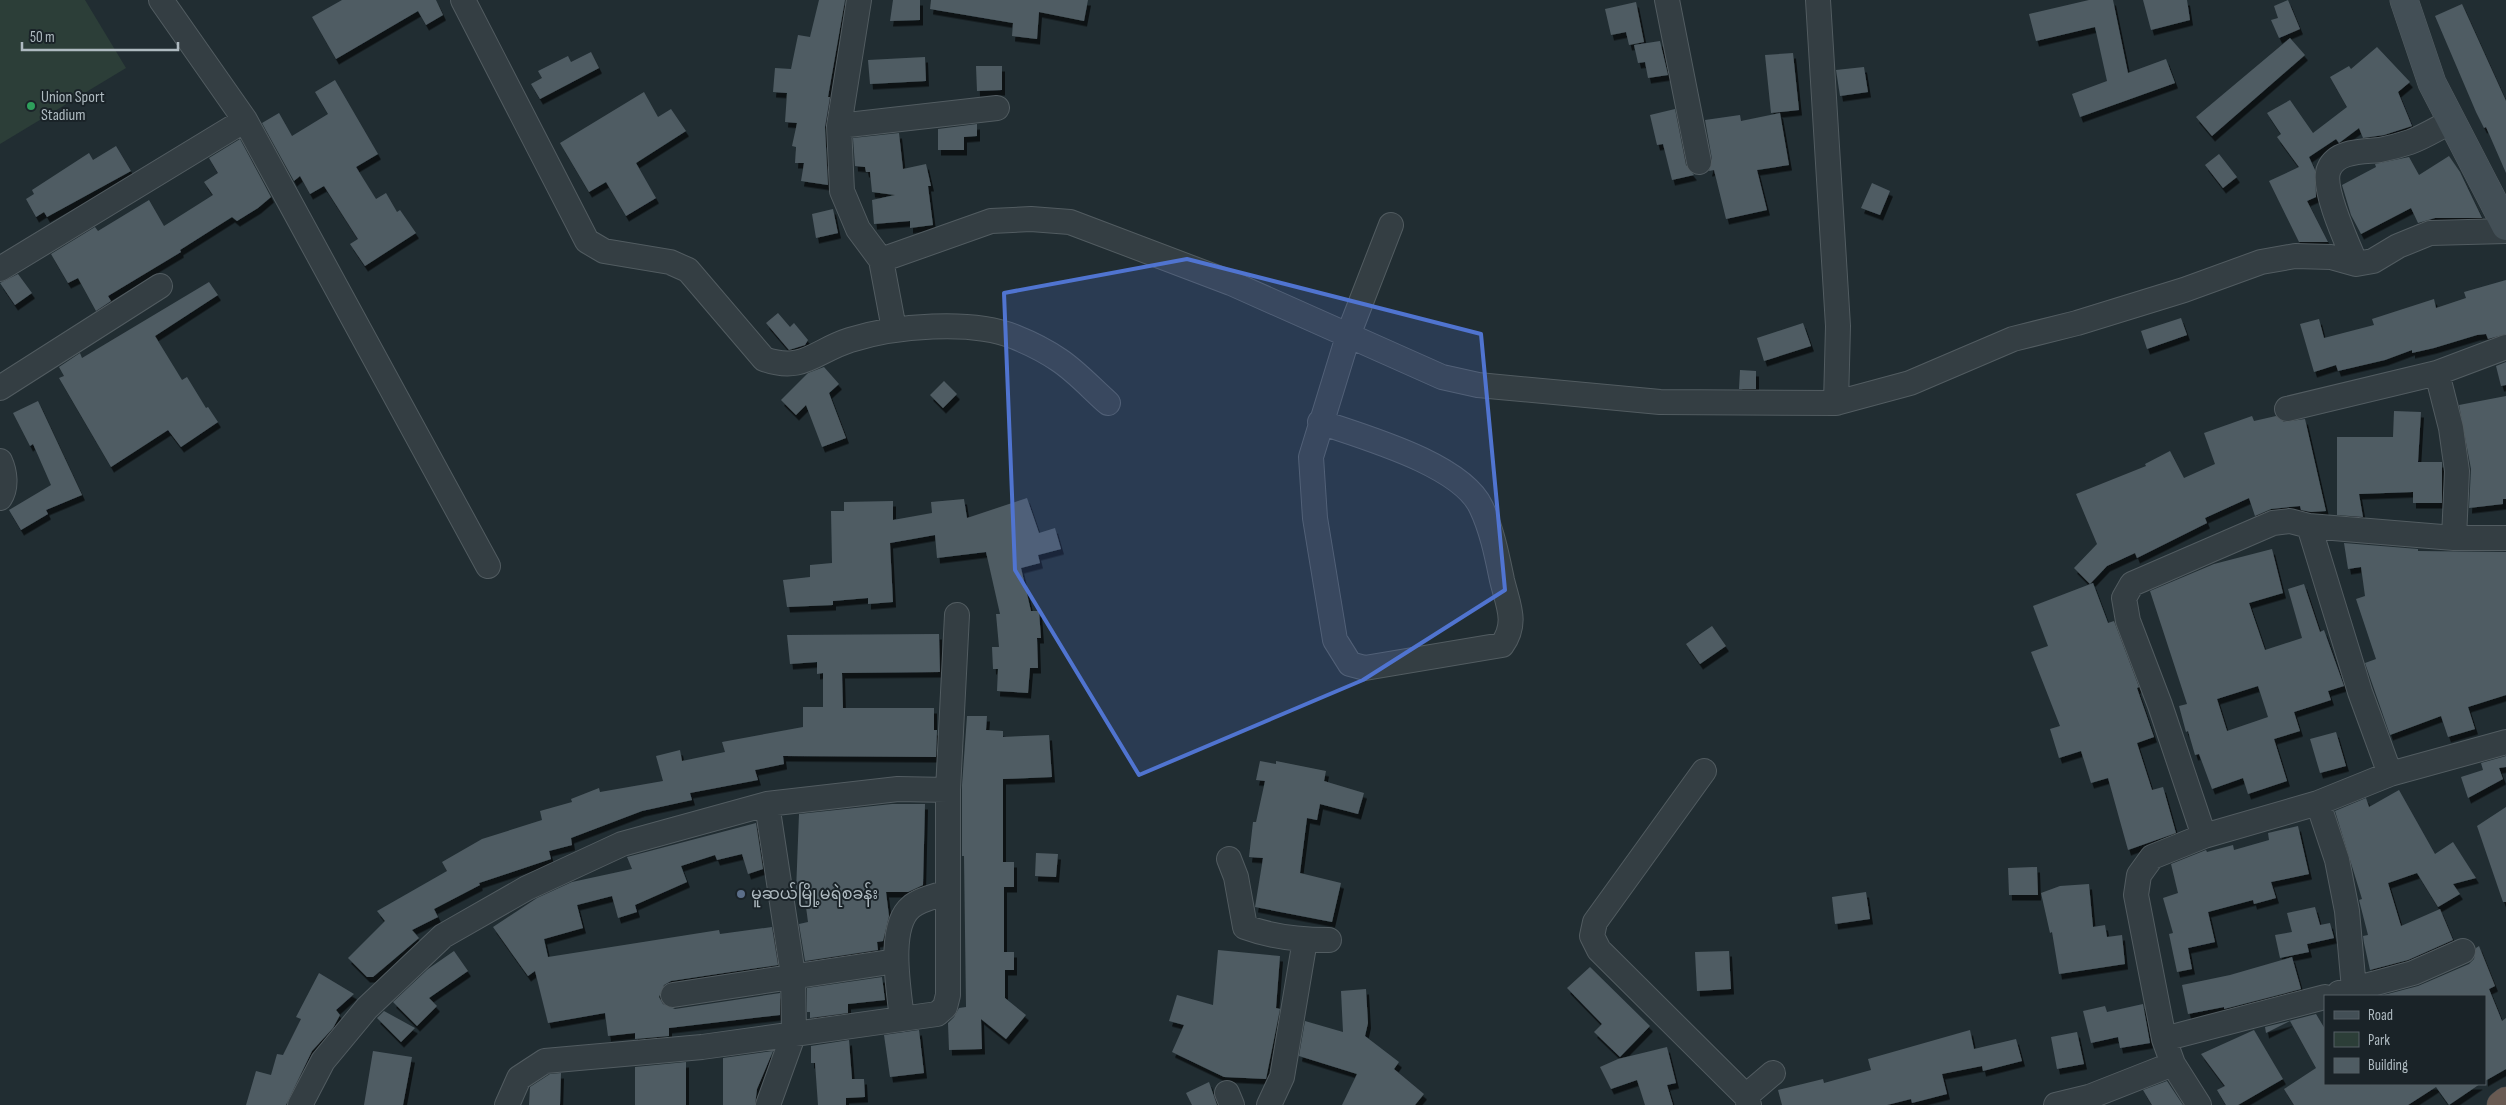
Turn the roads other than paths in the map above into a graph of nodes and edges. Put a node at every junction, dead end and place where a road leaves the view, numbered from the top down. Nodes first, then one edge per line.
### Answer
1 (161, 0) edge
2 (463, 0) edge
3 (859, 0) edge
4 (1667, 0) edge
5 (1818, 0) edge
6 (2404, 0) edge
7 (997, 108) dead end
8 (244, 120) junction
9 (2452, 122) junction
10 (839, 126) junction
11 (1699, 162) dead end
12 (1391, 225) dead end
13 (2506, 226) edge
14 (2506, 231) edge
15 (881, 260) junction
16 (2356, 264) junction
17 (0, 269) edge
18 (160, 286) dead end
19 (894, 329) junction
20 (1349, 334) junction
21 (2506, 347) edge
22 (2437, 373) junction
23 (0, 388) edge
24 (1836, 402) junction
25 (1108, 403) dead end
26 (2287, 409) dead end
27 (1320, 422) junction
28 (0, 461) edge
29 (0, 498) edge
30 (2309, 526) junction
31 (2454, 538) junction
32 (2506, 538) edge
33 (488, 566) dead end
34 (957, 615) dead end
35 (2506, 742) edge
36 (1704, 771) dead end
37 (2390, 774) junction
38 (948, 790) junction
39 (2318, 803) junction
40 (767, 804) junction
41 (2204, 836) junction
42 (1229, 859) dead end
43 (947, 892) junction
44 (1305, 940) junction
45 (1329, 940) dead end
46 (2463, 951) dead end
47 (896, 961) junction
48 (793, 976) junction
49 (2354, 989) junction
50 (673, 995) dead end
51 (2330, 995) edge
52 (2324, 997) edge
53 (902, 1019) junction
54 (794, 1033) junction
55 (2164, 1040) junction
56 (2173, 1064) junction
57 (1773, 1073) dead end
58 (1747, 1100) edge
59 (2506, 1102) edge
60 (300, 1105) edge
61 (507, 1105) edge
62 (768, 1105) edge
63 (1269, 1105) edge
64 (2056, 1105) edge
65 (2199, 1105) edge
66 (2501, 1105) edge

1 - 8 street
2 - 19 street
3 - 10 street
4 - 11 street
5 - 24 street
6 - 9 street
7 - 10 street
8 - 17 street
8 - 33 street
9 - 13 street
9 - 16 street
10 - 15 street
12 - 20 street
14 - 16 street
15 - 19 street
15 - 20 street
16 - 24 street
18 - 23 street
19 - 25 street
20 - 24 street
20 - 27 street
21 - 22 street
22 - 26 street
22 - 31 street
27 - 27 street
28 - 29 street
30 - 31 street
30 - 37 street
30 - 41 street
31 - 32 street
34 - 38 street
35 - 37 street
36 - 58 street
37 - 39 street
38 - 40 street
38 - 43 street
39 - 41 street
39 - 49 street
40 - 48 street
40 - 60 street
41 - 55 street
42 - 44 street
43 - 47 street
43 - 53 street
44 - 45 street
44 - 63 street
46 - 49 street
47 - 48 street
47 - 53 street
48 - 50 street
48 - 54 street
49 - 51 street
52 - 55 street
53 - 54 street
54 - 61 street
54 - 62 street
55 - 56 street
56 - 64 street
56 - 65 street
57 - 58 street
59 - 66 highway

